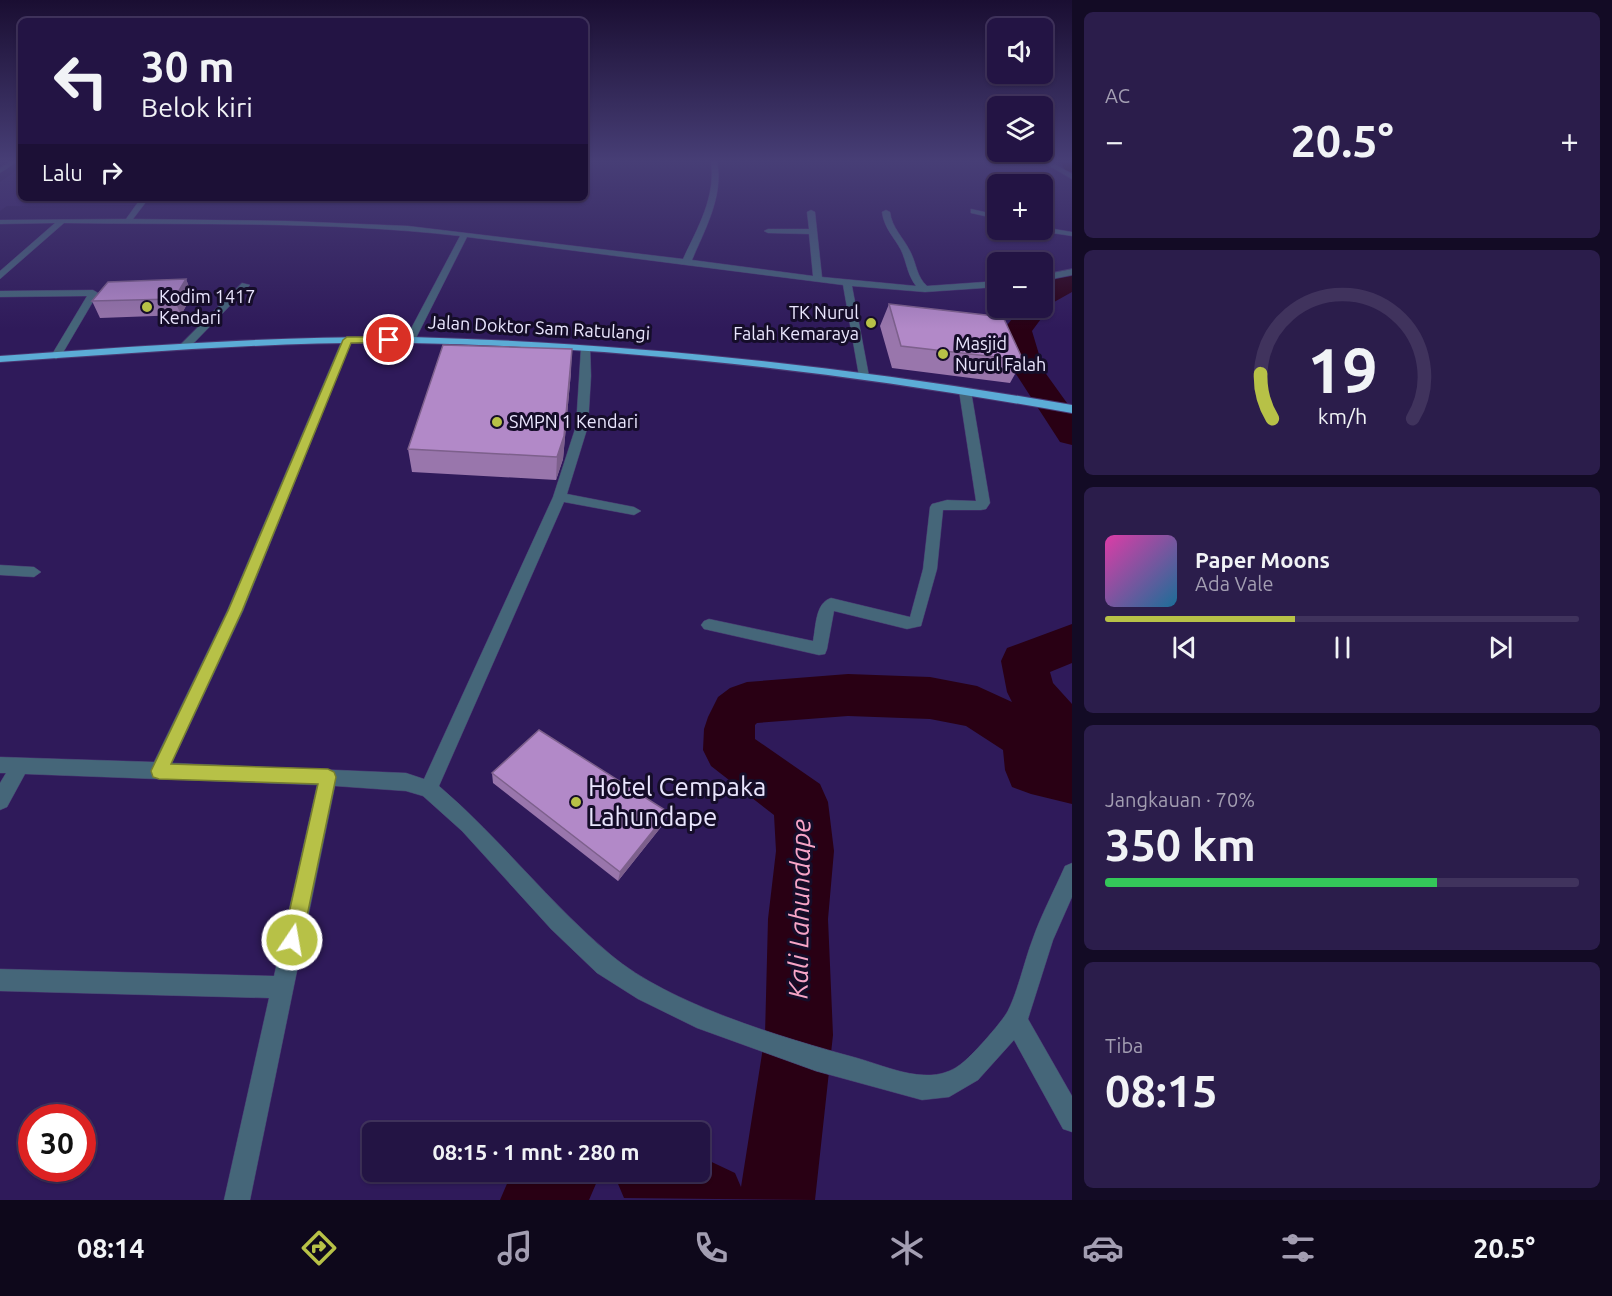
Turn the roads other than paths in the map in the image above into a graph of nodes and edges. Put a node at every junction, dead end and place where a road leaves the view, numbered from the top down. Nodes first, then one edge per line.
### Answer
1 (131, 217) edge
2 (705, 217) edge
3 (812, 217) edge
4 (887, 217) edge
5 (62, 220) junction
6 (129, 220) junction
7 (0, 222) edge
8 (768, 231) dead end
9 (814, 231) junction
10 (1053, 231) edge
11 (465, 234) junction
12 (1072, 234) edge
13 (686, 263) junction
14 (1072, 273) edge
15 (0, 276) edge
16 (1053, 276) edge
17 (818, 280) junction
18 (847, 283) junction
19 (245, 285) dead end
20 (987, 285) edge
21 (925, 288) junction
22 (0, 294) edge
23 (347, 340) junction
24 (410, 340) junction
25 (185, 346) junction
26 (586, 348) junction
27 (56, 356) junction
28 (0, 359) edge
29 (864, 376) junction
30 (965, 391) junction
31 (1072, 409) edge
32 (560, 497) junction
33 (634, 511) dead end
34 (0, 570) edge
35 (34, 572) dead end
36 (708, 626) dead end
37 (0, 765) edge
38 (20, 766) junction
39 (159, 771) junction
40 (328, 777) junction
41 (429, 789) junction
42 (0, 801) edge
43 (1072, 873) edge
44 (0, 980) edge
45 (282, 987) junction
46 (1016, 1020) junction
47 (1072, 1120) edge
48 (237, 1200) edge

1 - 6 street
2 - 13 street
3 - 9 street
4 - 21 street
5 - 6 street
5 - 7 street
5 - 15 street
6 - 11 street
8 - 9 street
9 - 17 street
10 - 12 street
11 - 13 street
11 - 24 street
13 - 17 street
14 - 16 street
17 - 18 street
18 - 21 street
18 - 29 street
19 - 25 street
20 - 21 street
22 - 27 street
23 - 24 highway, Jalan Doktor Sam Ratulangi
23 - 25 highway, Jalan Doktor Sam Ratulangi
23 - 39 street
24 - 26 highway, Jalan Doktor Sam Ratulangi
25 - 27 highway, Jalan Doktor Sam Ratulangi
26 - 29 highway, Jalan Doktor Sam Ratulangi
26 - 32 street
27 - 28 highway, Jalan Doktor Sam Ratulangi
29 - 30 highway, Jalan Doktor Sam Ratulangi
30 - 31 highway, Jalan Doktor Sam Ratulangi
30 - 36 street
32 - 33 street
32 - 41 street
34 - 35 street
37 - 38 street
38 - 39 street
38 - 42 street
39 - 40 street
40 - 41 street
40 - 45 street
41 - 46 street
43 - 46 street
44 - 45 street
45 - 48 street
46 - 47 street

